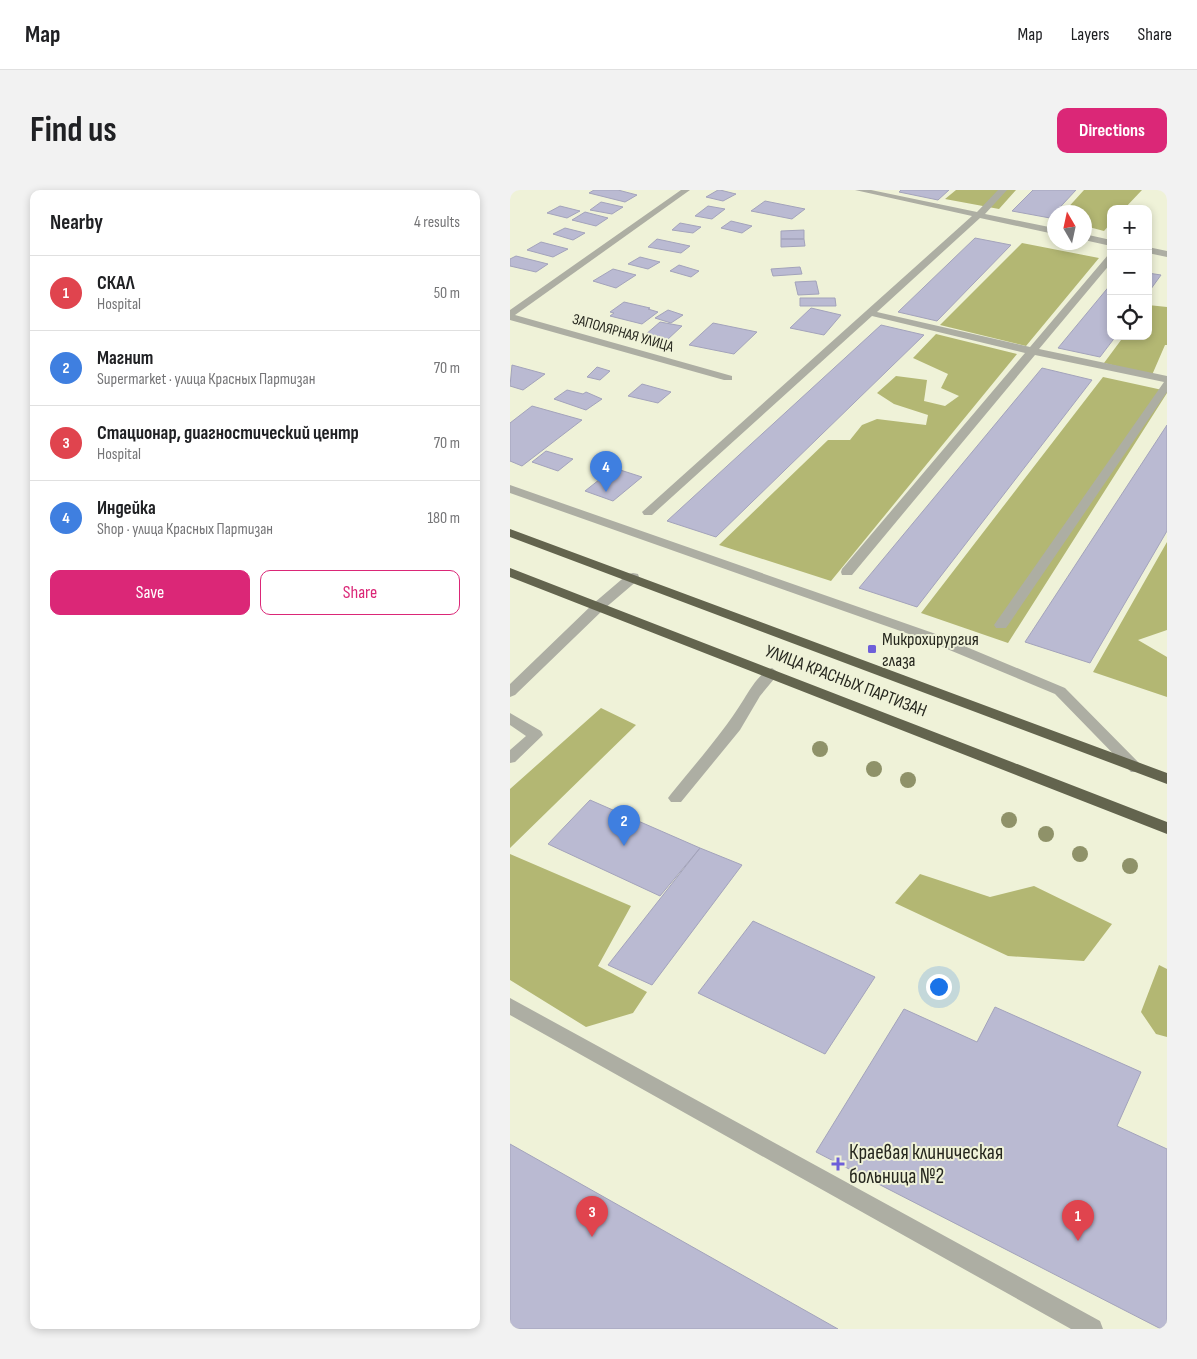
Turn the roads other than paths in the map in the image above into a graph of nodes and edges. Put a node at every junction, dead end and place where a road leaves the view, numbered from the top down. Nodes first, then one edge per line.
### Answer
1 (686, 190) edge
2 (859, 190) edge
3 (1003, 190) edge
4 (878, 192) edge
5 (980, 214) junction
6 (1047, 229) edge
7 (1092, 239) edge
8 (1107, 242) edge
9 (1152, 251) edge
10 (1167, 254) edge
11 (1107, 262) edge
12 (870, 313) junction
13 (510, 316) edge
14 (1032, 351) junction
15 (728, 378) dead end
16 (1167, 379) edge
17 (1167, 384) edge
18 (510, 489) edge
19 (648, 512) dead end
20 (510, 533) edge
21 (510, 572) edge
22 (847, 572) dead end
23 (633, 577) junction
24 (599, 606) junction
25 (1001, 624) dead end
26 (772, 672) junction
27 (510, 692) edge
28 (510, 718) edge
29 (510, 758) edge
30 (1136, 768) junction
31 (1167, 779) edge
32 (676, 798) dead end
33 (1167, 828) edge
34 (510, 1006) edge
35 (1092, 1329) edge

1 - 13 street
2 - 4 street
3 - 5 street
4 - 5 street
5 - 6 street
5 - 12 street
7 - 8 street
9 - 10 street
11 - 14 street
12 - 14 street
12 - 19 street
13 - 15 street, ЗАПОЛЯРНАЯ УЛИЦА
14 - 16 street
14 - 22 street
17 - 25 street
18 - 30 street
20 - 23 highway, УЛИЦА КРАСНЫХ ПАРТИЗАН
21 - 24 highway, УЛИЦА КРАСНЫХ ПАРТИЗАН
23 - 24 street
23 - 30 highway, УЛИЦА КРАСНЫХ ПАРТИЗАН
24 - 26 highway, УЛИЦА КРАСНЫХ ПАРТИЗАН
24 - 27 street
26 - 32 street
26 - 33 highway, УЛИЦА КРАСНЫХ ПАРТИЗАН
28 - 29 street
30 - 31 highway, УЛИЦА КРАСНЫХ ПАРТИЗАН
34 - 35 street

